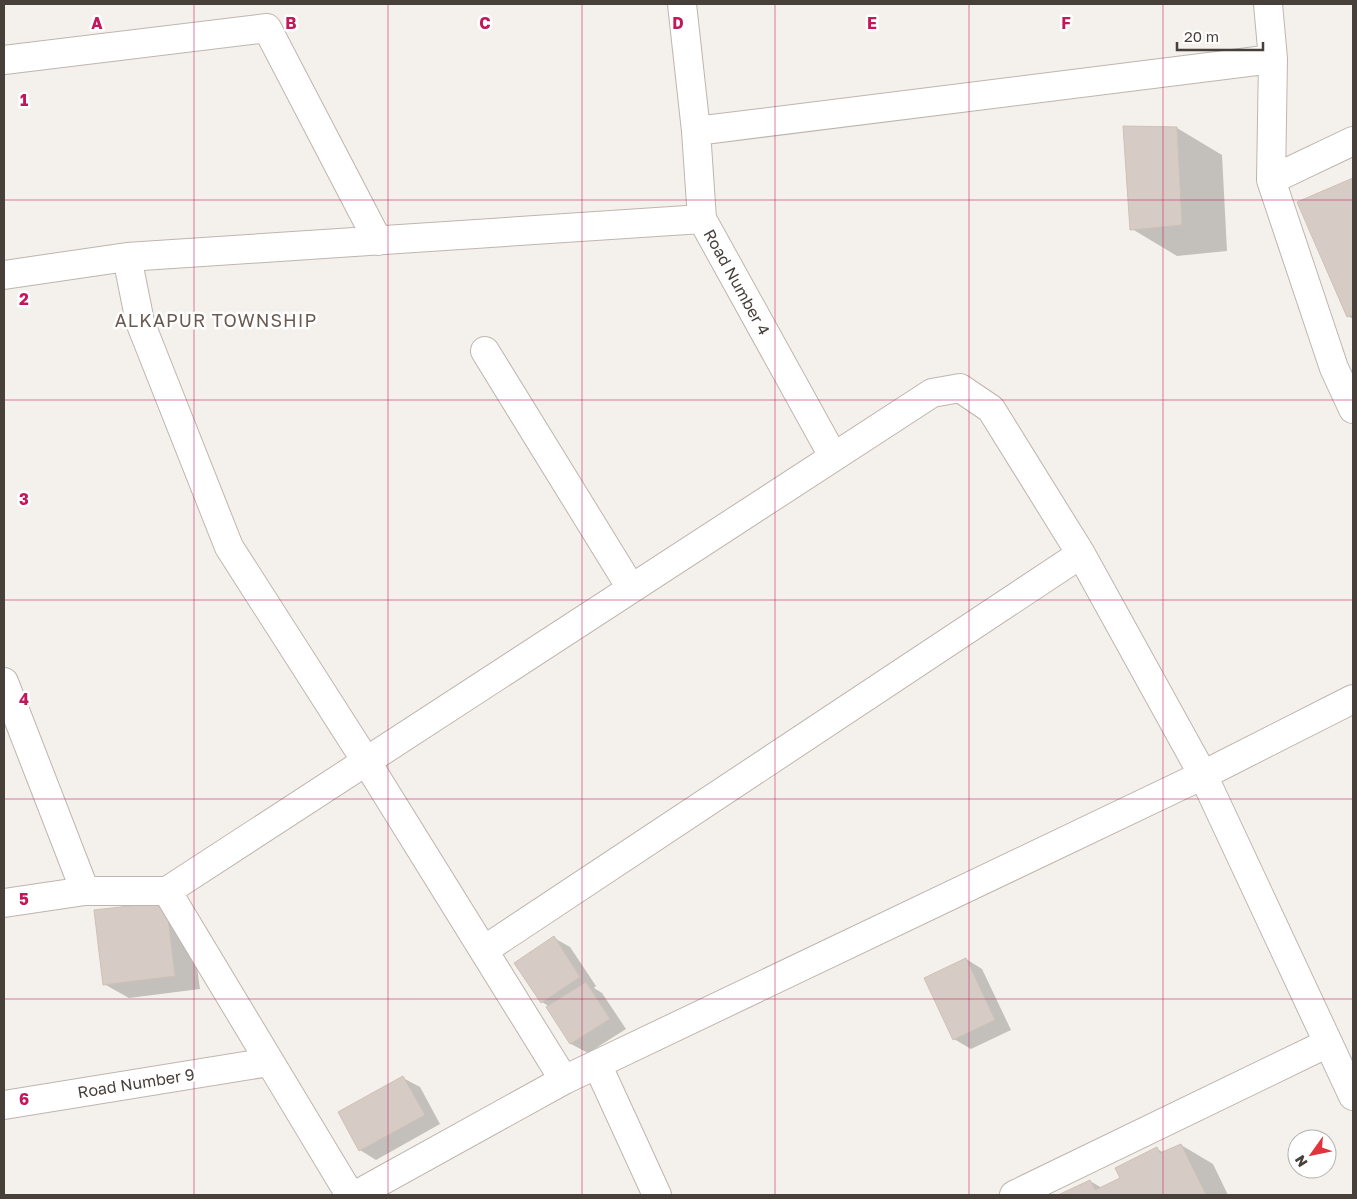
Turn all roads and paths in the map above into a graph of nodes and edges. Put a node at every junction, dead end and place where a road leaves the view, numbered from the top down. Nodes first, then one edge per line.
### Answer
1 (682, 4) edge
2 (1268, 4) edge
3 (1273, 59) junction
4 (4, 60) edge
5 (696, 131) junction
6 (1353, 141) edge
7 (1271, 180) junction
8 (702, 219) junction
9 (378, 241) junction
10 (127, 257) junction
11 (4, 275) edge
12 (486, 351) dead end
13 (1344, 363) edge
14 (1353, 409) edge
15 (833, 456) junction
16 (1081, 554) junction
17 (631, 588) junction
18 (4, 682) edge
19 (1353, 699) edge
20 (366, 761) junction
21 (1203, 775) junction
22 (85, 891) junction
23 (167, 891) junction
24 (4, 903) edge
25 (484, 950) junction
26 (1328, 1043) junction
27 (269, 1062) junction
28 (597, 1064) junction
29 (564, 1080) junction
30 (1353, 1096) edge
31 (4, 1105) edge
32 (350, 1195) edge
33 (356, 1195) edge
34 (657, 1195) edge
35 (1014, 1195) edge

1 - 5 street, Road Number 4
2 - 3 street
3 - 5 street
3 - 7 street
4 - 9 street
5 - 8 street, Road Number 4
6 - 7 street
7 - 13 street
8 - 9 street
8 - 15 street, Road Number 4
9 - 10 street
10 - 11 street
10 - 20 street
12 - 17 street
13 - 14 street
15 - 16 street
15 - 17 street
16 - 21 street
16 - 25 street
17 - 20 street
18 - 22 street
19 - 21 street
20 - 23 street
20 - 25 street
21 - 26 street
21 - 28 street
22 - 23 street
22 - 24 street
23 - 27 street
25 - 29 street
26 - 30 street
26 - 35 street
27 - 31 street, Road Number 9
27 - 32 street
28 - 29 street
28 - 34 street
29 - 33 street

